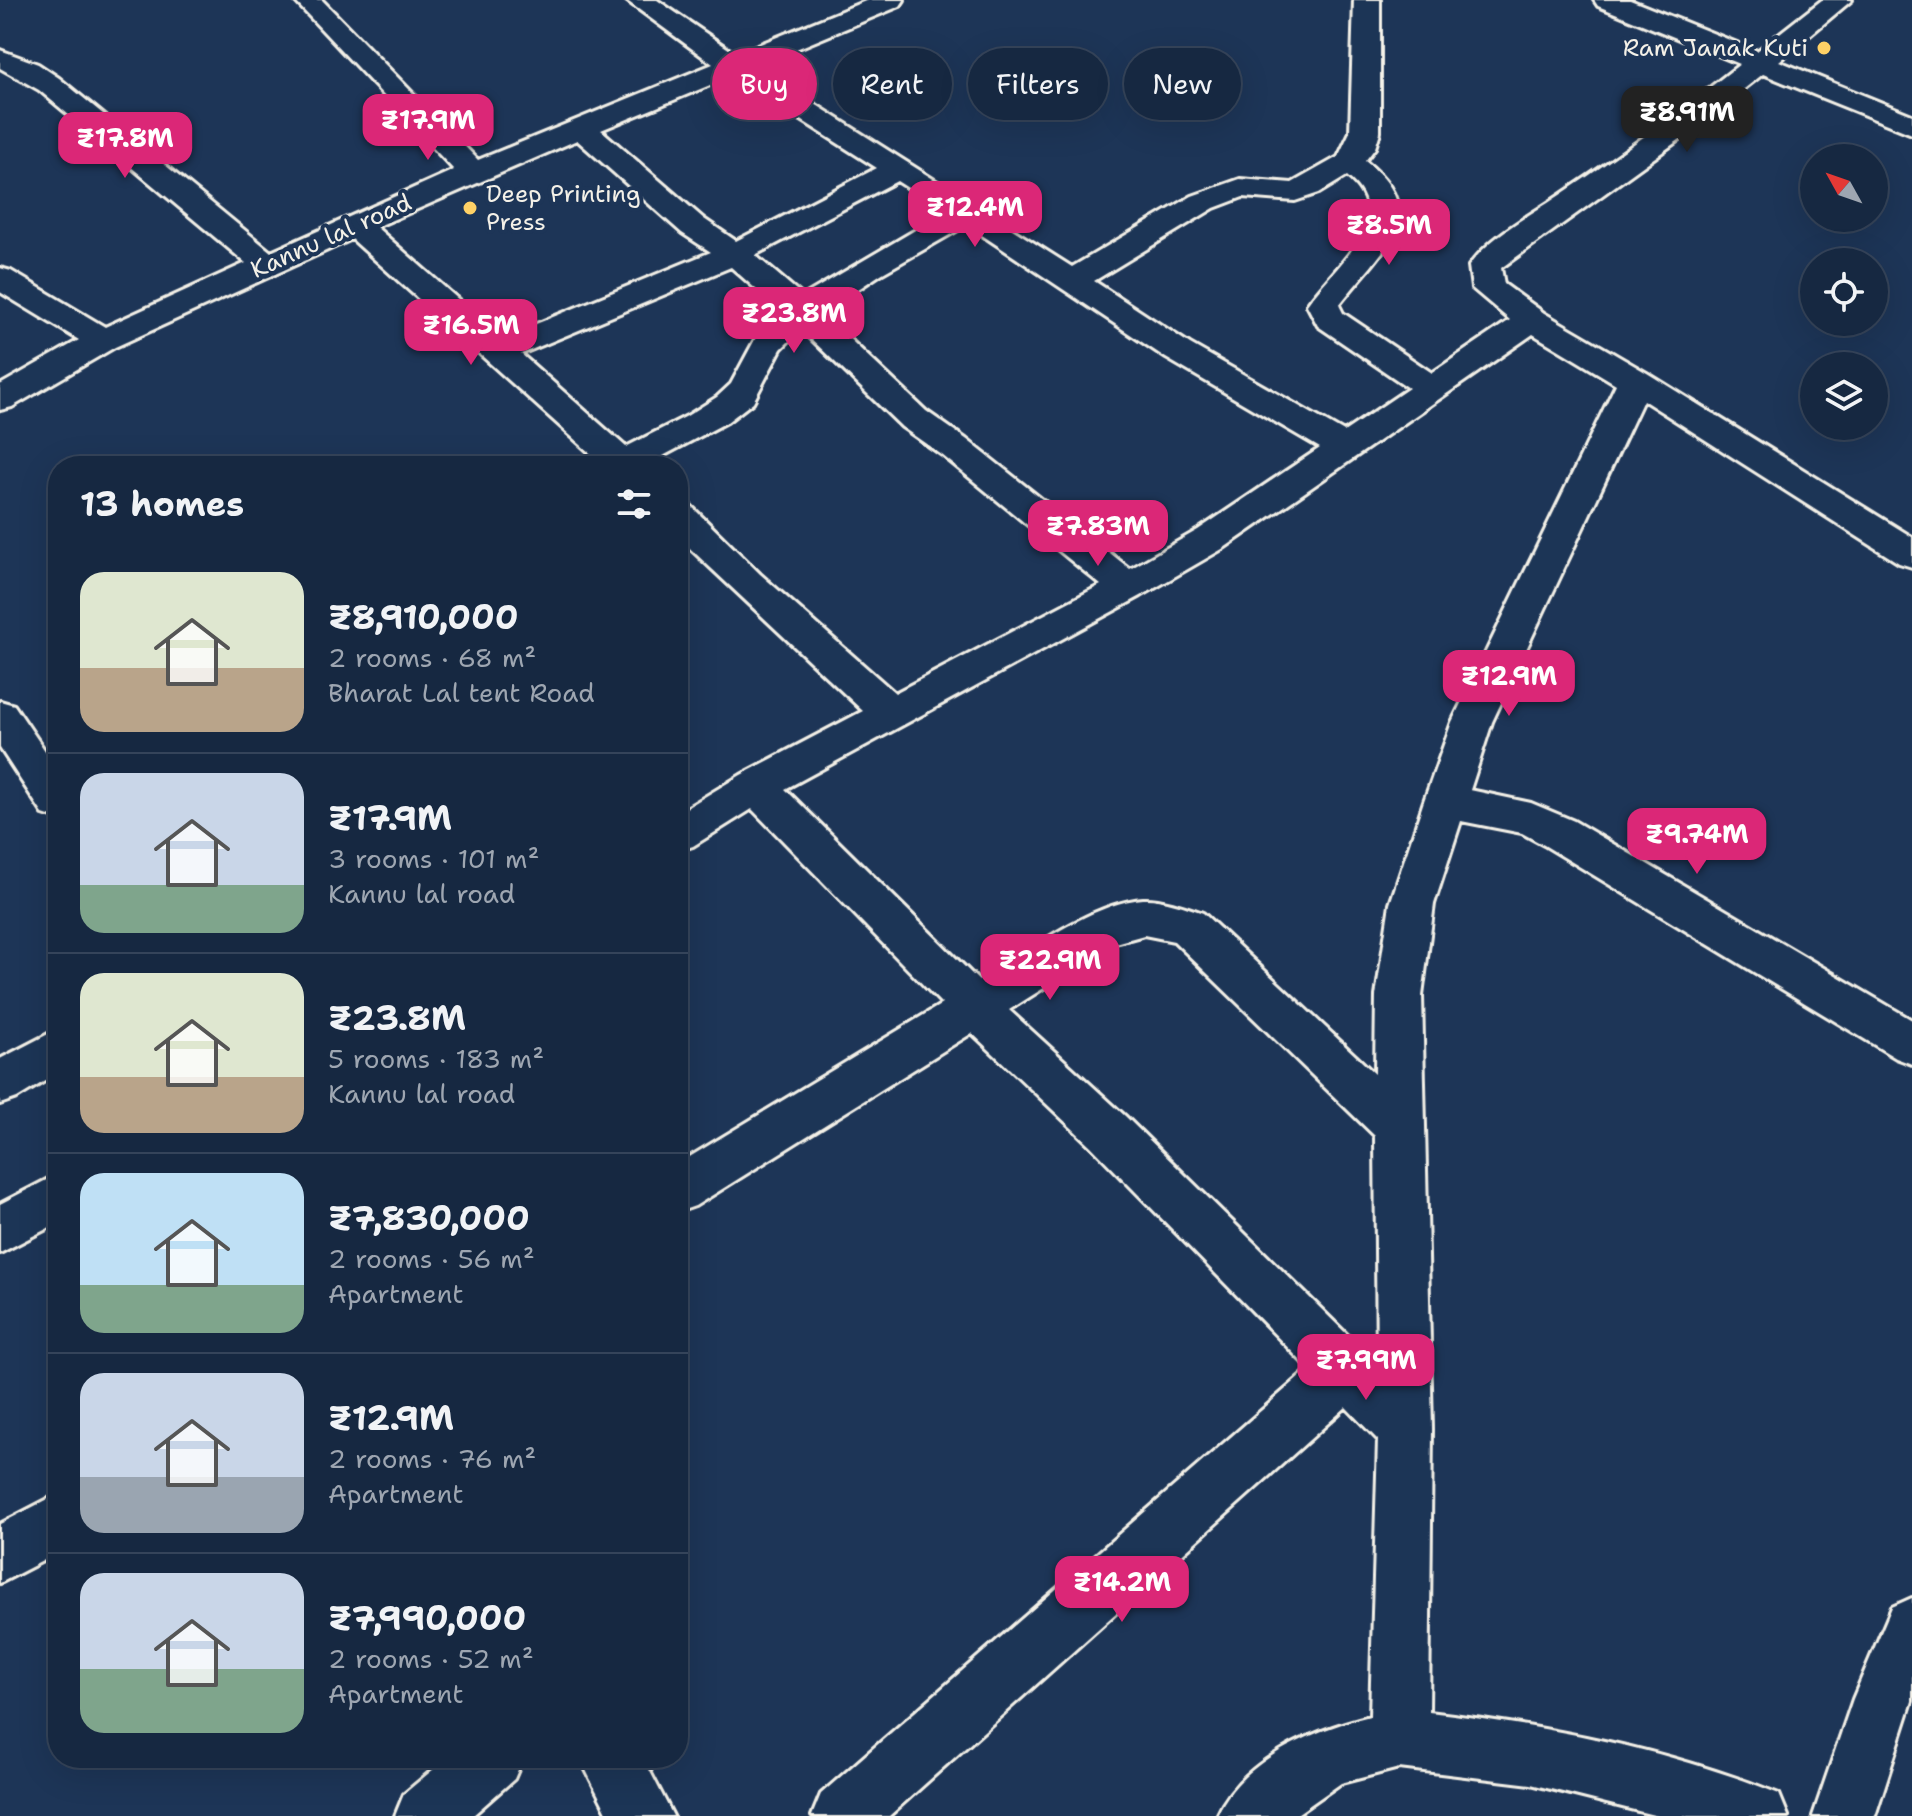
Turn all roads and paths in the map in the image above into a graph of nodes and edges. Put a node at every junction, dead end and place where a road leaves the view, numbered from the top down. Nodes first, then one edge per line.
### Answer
1 (307, 0) edge
2 (639, 0) edge
3 (1367, 0) edge
4 (1607, 0) edge
5 (1839, 0) edge
6 (872, 3) edge
7 (769, 48) edge
8 (712, 50) edge
9 (0, 58) edge
10 (1761, 62) junction
11 (712, 72) edge
12 (817, 117) edge
13 (1912, 125) edge
14 (580, 128) junction
15 (1349, 163) junction
16 (898, 168) junction
17 (473, 173) junction
18 (968, 212) junction
19 (355, 225) junction
20 (736, 255) junction
21 (267, 265) junction
22 (0, 278) edge
23 (1072, 280) junction
24 (802, 312) junction
25 (1532, 320) junction
26 (103, 340) junction
27 (497, 352) junction
28 (1635, 380) junction
29 (1431, 388) junction
30 (0, 399) edge
31 (1343, 446) junction
32 (611, 456) edge
33 (638, 456) edge
34 (688, 525) edge
35 (1912, 554) edge
36 (1128, 587) junction
37 (891, 713) junction
38 (0, 716) edge
39 (31, 768) edge
40 (756, 786) junction
41 (48, 790) edge
42 (1445, 801) junction
43 (688, 828) edge
44 (975, 1007) junction
45 (1912, 1044) edge
46 (48, 1055) edge
47 (0, 1083) edge
48 (1398, 1127) junction
49 (688, 1184) edge
50 (48, 1203) edge
51 (0, 1230) edge
52 (1347, 1371) junction
53 (1405, 1429) junction
54 (48, 1528) edge
55 (0, 1555) edge
56 (1912, 1627) edge
57 (1399, 1738) junction
58 (481, 1768) edge
59 (616, 1768) edge
60 (426, 1816) edge
61 (642, 1816) edge
62 (843, 1816) edge
63 (1248, 1816) edge
64 (1757, 1816) edge
65 (1844, 1816) edge

1 - 17 street
2 - 8 street
3 - 15 street
4 - 10 street
5 - 10 street
6 - 7 street, Kannu lal road
9 - 21 street
10 - 13 street
10 - 25 street
11 - 14 street, Kannu lal road
12 - 16 street
14 - 17 street, Kannu lal road
14 - 20 street
15 - 23 street
15 - 29 street
16 - 18 street
16 - 20 street
17 - 19 street, Kannu lal road
18 - 23 street
18 - 24 street
19 - 21 street, Kannu lal road
19 - 27 street
20 - 24 street
20 - 27 street
21 - 26 street, Kannu lal road
22 - 26 street
23 - 31 street
24 - 33 street
24 - 36 street
25 - 28 street
25 - 29 street
26 - 30 street, Kannu lal road
27 - 32 street
28 - 35 street
28 - 42 street
29 - 31 street
31 - 36 street
34 - 37 street
36 - 37 street
37 - 40 street
38 - 39 street
39 - 41 street
40 - 43 street
40 - 44 street
42 - 45 street
42 - 48 street
44 - 48 street
44 - 49 street
44 - 52 street
46 - 47 street
48 - 53 street
50 - 51 street
52 - 53 street
52 - 62 street
53 - 57 street
54 - 55 street
56 - 65 street
57 - 63 street
57 - 64 street
58 - 60 street
59 - 61 street

